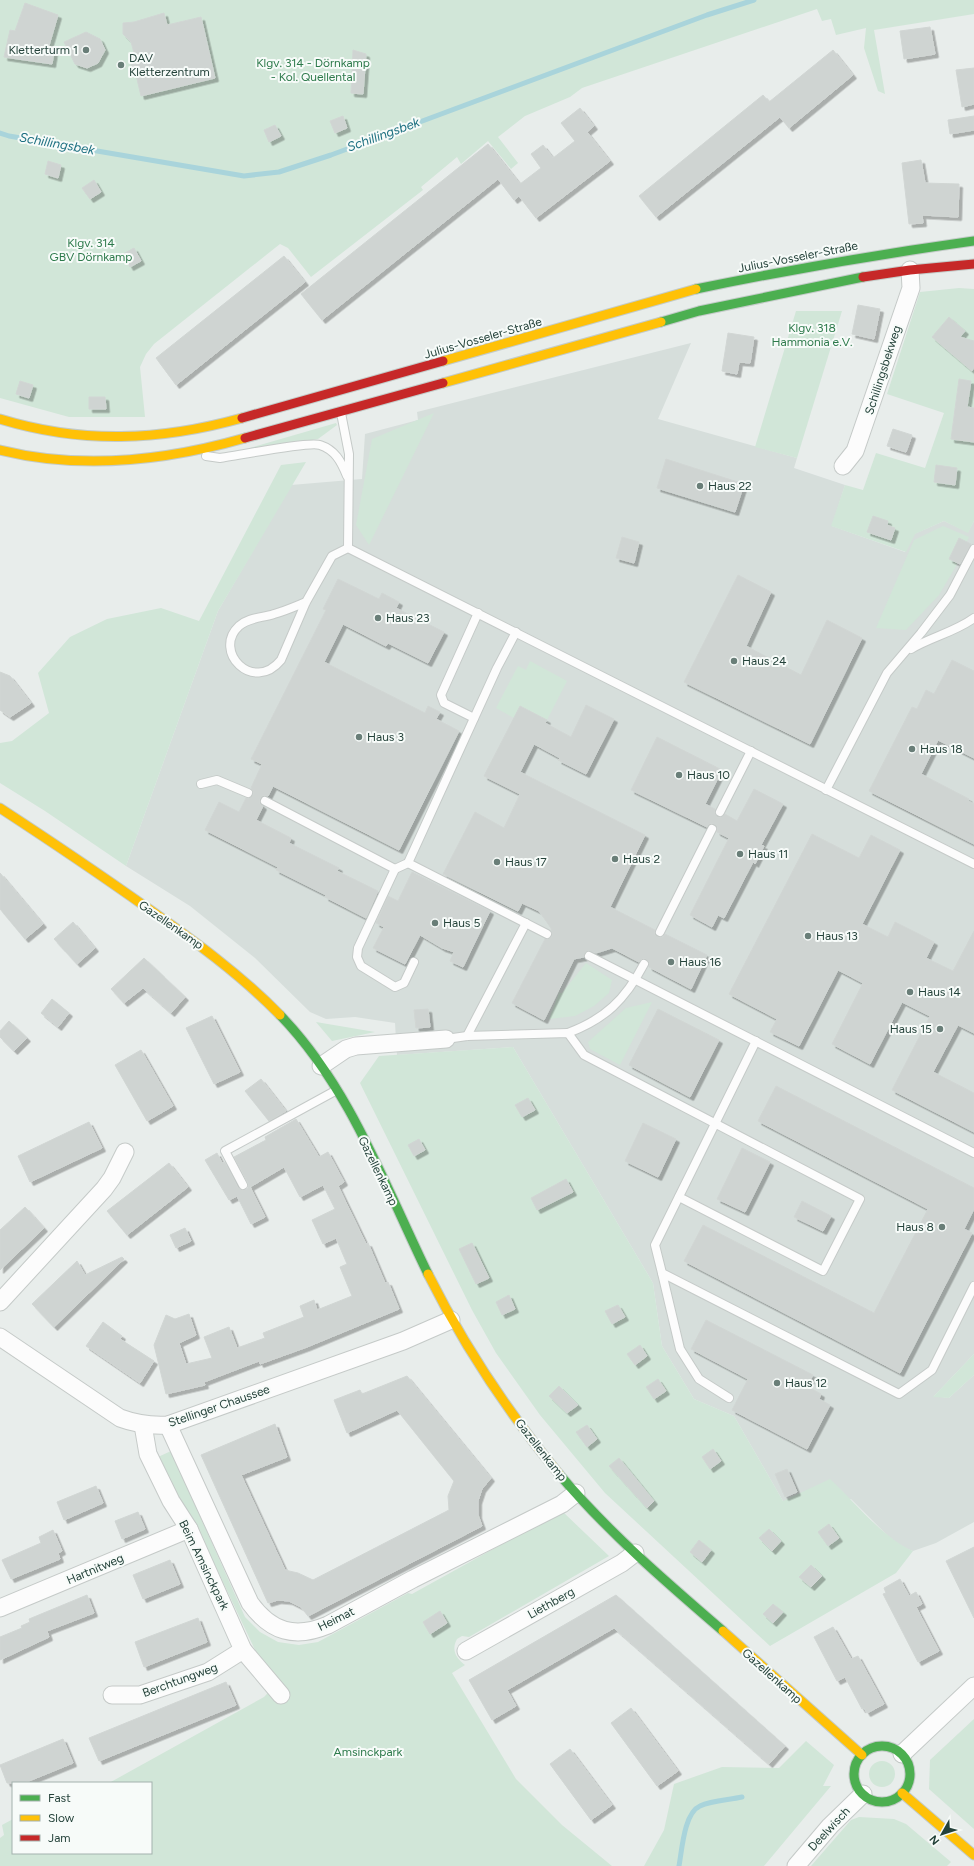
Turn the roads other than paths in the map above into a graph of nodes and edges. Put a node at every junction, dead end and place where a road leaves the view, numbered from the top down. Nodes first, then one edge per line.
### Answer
1 (974, 241) edge
2 (974, 264) edge
3 (910, 270) junction
4 (340, 412) junction
5 (0, 419) edge
6 (0, 450) edge
7 (183, 453) junction
8 (843, 466) dead end
9 (348, 480) junction
10 (348, 548) junction
11 (974, 548) edge
12 (306, 602) junction
13 (478, 613) junction
14 (974, 618) edge
15 (516, 632) junction
16 (905, 652) junction
17 (474, 718) junction
18 (751, 751) junction
19 (201, 784) dead end
20 (826, 790) junction
21 (248, 793) dead end
22 (265, 801) dead end
23 (0, 808) edge
24 (720, 812) dead end
25 (712, 829) dead end
26 (408, 863) junction
27 (974, 864) edge
28 (395, 869) junction
29 (526, 923) junction
30 (660, 932) dead end
31 (547, 934) dead end
32 (589, 956) dead end
33 (414, 962) dead end
34 (644, 964) dead end
35 (636, 980) junction
36 (568, 1033) junction
37 (467, 1036) junction
38 (446, 1038) joint
39 (756, 1041) junction
40 (321, 1066) junction
41 (336, 1090) junction
42 (716, 1124) junction
43 (125, 1152) dead end
44 (974, 1153) edge
45 (244, 1185) dead end
46 (679, 1197) junction
47 (662, 1273) junction
48 (974, 1286) edge
49 (0, 1302) edge
50 (451, 1320) junction
51 (0, 1337) edge
52 (729, 1398) dead end
53 (143, 1425) junction
54 (168, 1425) junction
55 (576, 1493) junction
56 (189, 1529) junction
57 (634, 1553) junction
58 (0, 1608) edge
59 (243, 1650) junction
60 (466, 1651) dead end
61 (974, 1686) edge
62 (112, 1695) dead end
63 (281, 1695) dead end
64 (902, 1754) junction
65 (862, 1755) junction
66 (902, 1793) junction
67 (863, 1794) junction
68 (974, 1855) edge
69 (796, 1866) edge

1 - 5 main road, Julius-Vosseler-Straße
2 - 3 main road
3 - 4 main road
3 - 8 street, Schillingsbekweg
4 - 7 main road
4 - 9 lane
6 - 7 main road
7 - 9 lane
9 - 10 lane
10 - 12 lane
10 - 13 lane
11 - 16 lane
12 - 12 lane
13 - 15 lane
13 - 17 lane
14 - 16 lane
15 - 17 lane
15 - 18 lane
16 - 20 lane
17 - 26 lane
18 - 20 lane
18 - 24 lane
19 - 21 lane
20 - 27 lane
22 - 28 lane
23 - 40 main road, Gazellenkamp
25 - 30 lane
26 - 28 lane
26 - 29 lane
28 - 33 lane
29 - 31 lane
29 - 37 lane
32 - 35 lane
34 - 35 lane
35 - 36 lane
35 - 39 lane
36 - 37 lane
36 - 42 lane
37 - 38 lane
38 - 40 street
39 - 42 lane
39 - 44 lane
40 - 41 main road, Gazellenkamp
41 - 45 lane
41 - 50 main road, Gazellenkamp
42 - 46 lane
42 - 46 lane
43 - 49 street
46 - 47 lane
47 - 48 lane
47 - 52 lane
50 - 54 street, Stellinger Chaussee
50 - 55 main road, Gazellenkamp
51 - 53 street, Stellinger Chaussee
53 - 54 street, Stellinger Chaussee
53 - 56 street, Beim Amsinckpark
54 - 55 street, Heimat
55 - 57 main road, Gazellenkamp
56 - 58 street, Hartnitweg
56 - 59 street, Beim Amsinckpark
57 - 60 street, Liethberg
57 - 65 main road, Gazellenkamp
59 - 62 street, Berchtungweg
59 - 63 street, Beim Amsinckpark
61 - 64 street
64 - 65 main road
64 - 66 main road
65 - 67 main road
66 - 67 main road
66 - 68 main road
67 - 69 street, Deelwisch

